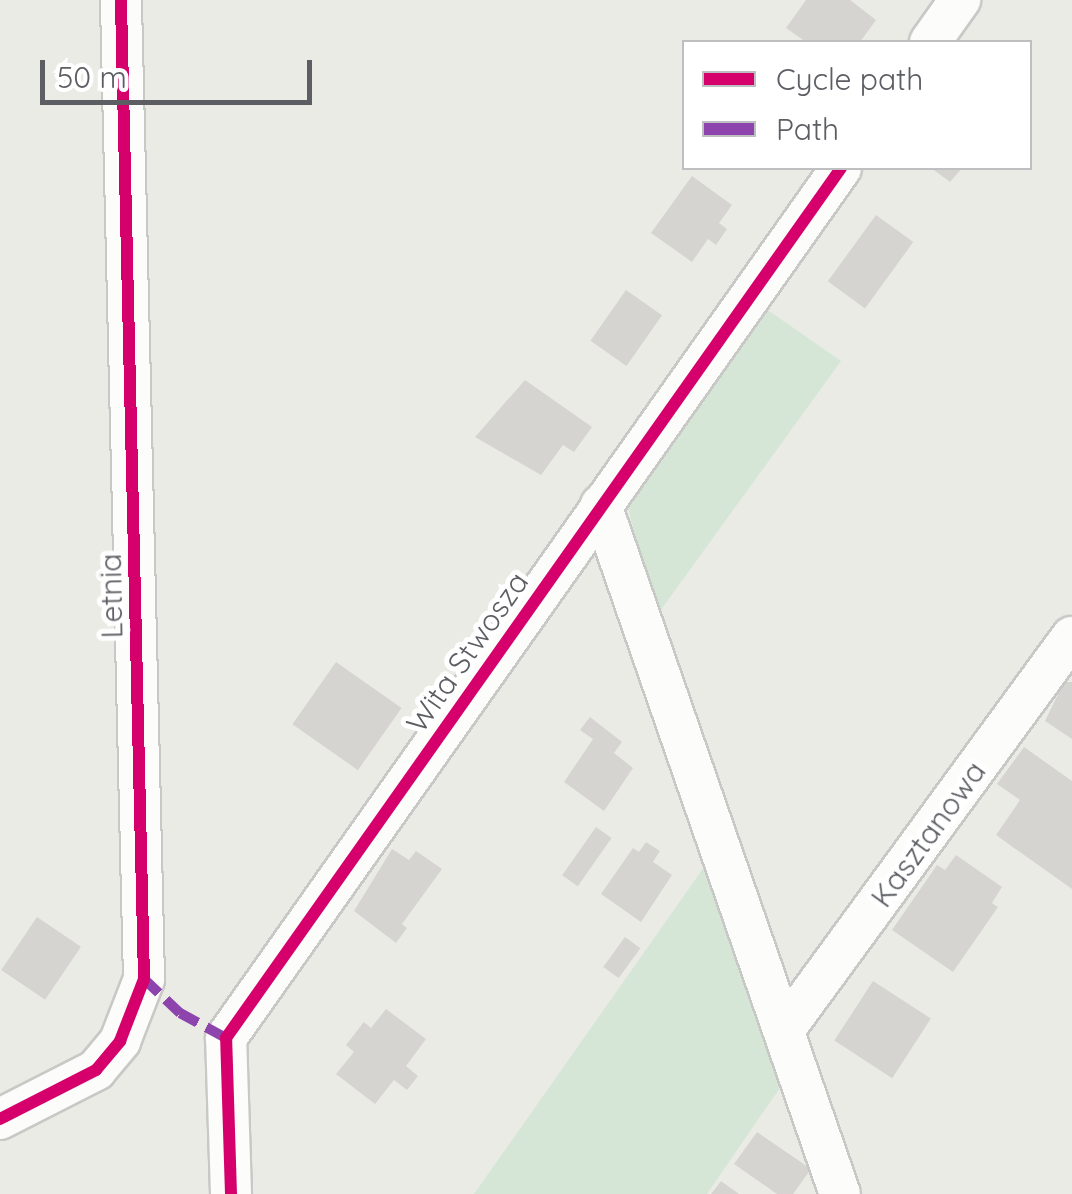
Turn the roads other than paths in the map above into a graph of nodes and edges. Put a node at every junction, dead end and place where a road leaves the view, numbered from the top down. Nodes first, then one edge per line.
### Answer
1 (120, 0) edge
2 (960, 0) edge
3 (931, 40) edge
4 (840, 170) edge
5 (602, 504) junction
6 (1072, 637) edge
7 (784, 1030) junction
8 (0, 1119) edge
9 (231, 1194) edge
10 (840, 1194) edge

1 - 8 street, Letnia
2 - 3 street
4 - 5 street, Wita Stwosza
5 - 7 street
5 - 9 street, Wita Stwosza
6 - 7 street, Kasztanowa
7 - 10 street

